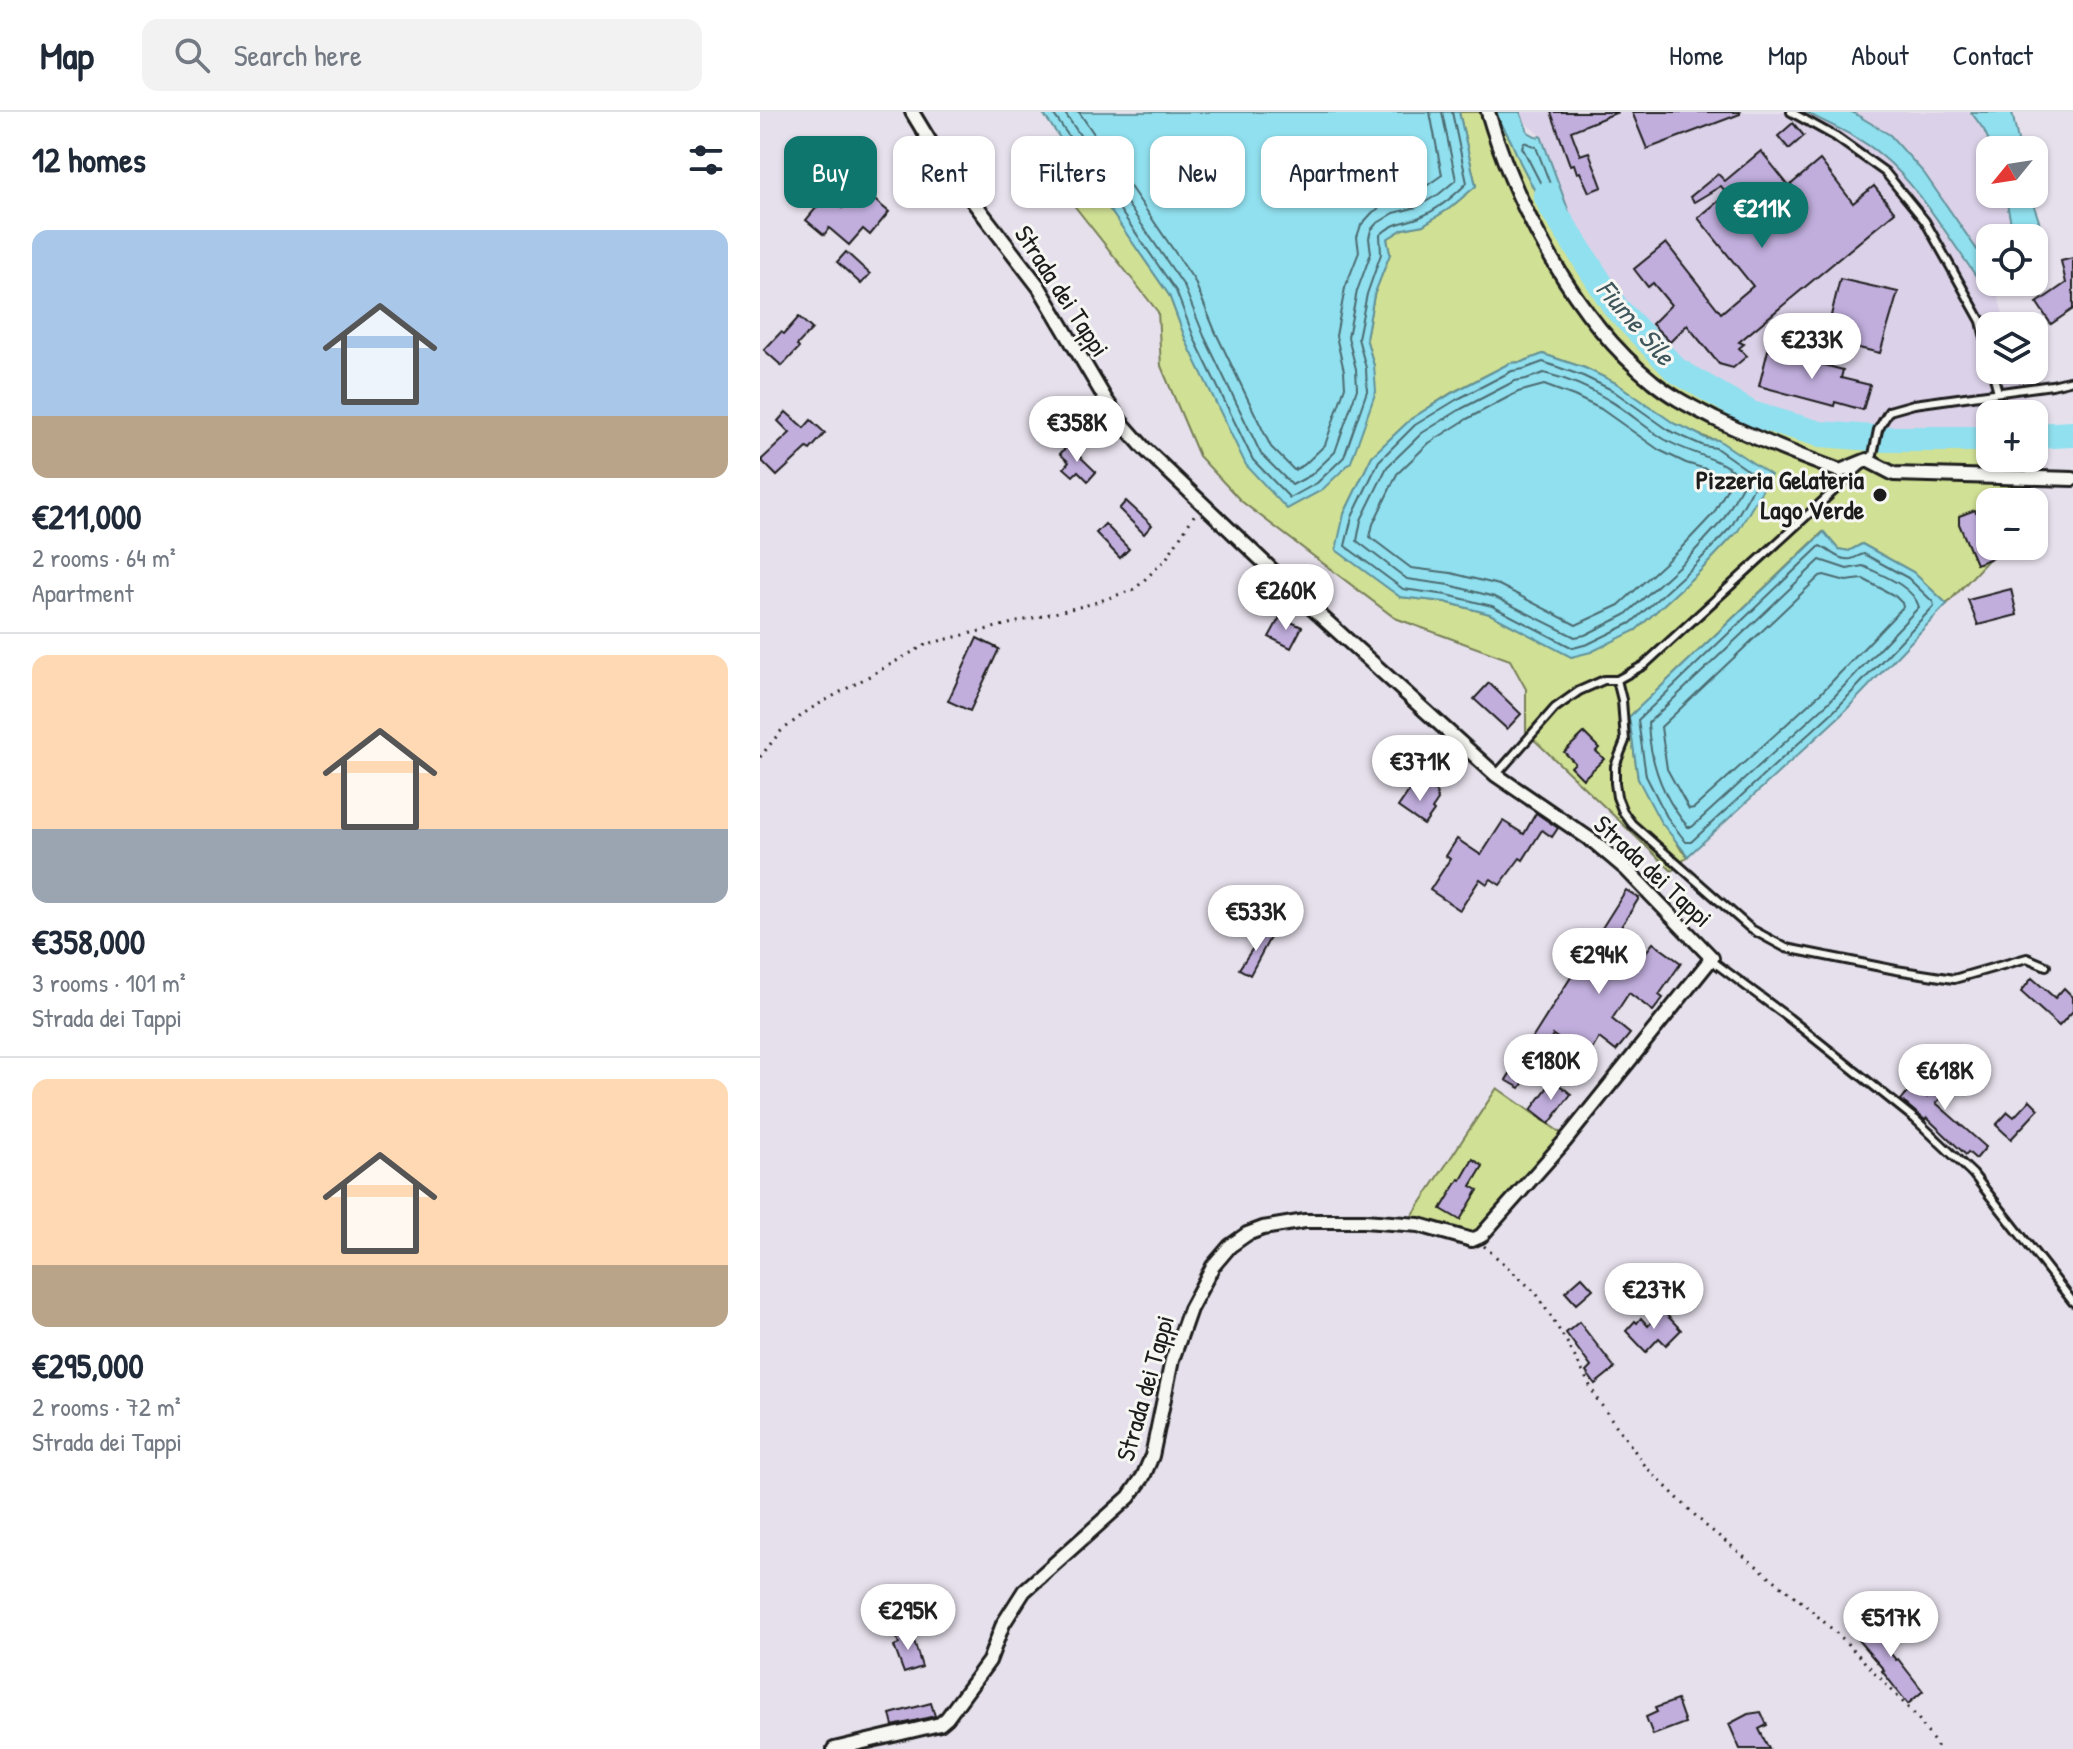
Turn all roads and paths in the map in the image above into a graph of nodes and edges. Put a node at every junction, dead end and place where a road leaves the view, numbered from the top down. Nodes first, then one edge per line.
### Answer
1 (912, 112) edge
2 (1488, 112) edge
3 (1791, 112) edge
4 (1976, 312) edge
5 (2073, 380) edge
6 (1996, 384) edge
7 (1998, 392) junction
8 (1867, 460) junction
9 (2073, 479) edge
10 (1202, 505) junction
11 (1617, 680) junction
12 (760, 757) edge
13 (1496, 775) junction
14 (1711, 960) junction
15 (2046, 966) dead end
16 (1477, 1239) junction
17 (2073, 1302) edge
18 (834, 1749) edge
19 (1939, 1749) edge

1 - 10 street, Strada dei Tappi
2 - 8 street
3 - 4 lane
5 - 7 lane
6 - 7 lane
7 - 8 lane
8 - 9 street
8 - 11 lane
10 - 12 path
10 - 13 street, Strada dei Tappi
11 - 13 lane
11 - 15 lane
13 - 14 street, Strada dei Tappi
14 - 16 street, Strada dei Tappi
14 - 17 lane
16 - 18 street, Strada dei Tappi
16 - 19 path

